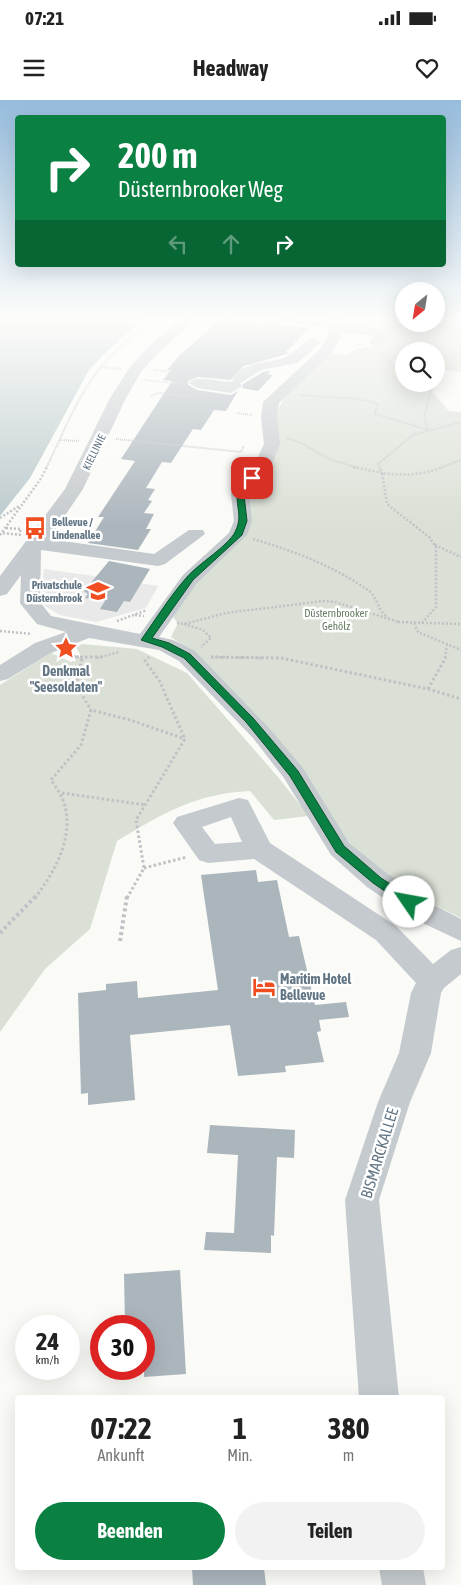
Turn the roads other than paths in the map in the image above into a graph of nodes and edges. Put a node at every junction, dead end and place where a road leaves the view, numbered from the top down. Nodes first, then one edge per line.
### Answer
1 (124, 387) edge
2 (232, 387) edge
3 (286, 387) edge
4 (195, 388) road end
5 (196, 534) dead end
6 (28, 540) junction
7 (0, 590) edge
8 (88, 632) junction
9 (156, 642) junction
10 (0, 674) edge
11 (259, 849) junction
12 (461, 931) edge
13 (461, 958) edge
14 (433, 980) junction
15 (379, 1395) edge
16 (401, 1570) edge
17 (404, 1585) edge

1 - 6 street, KIELLINIE
2 - 4 street
3 - 9 street
5 - 6 street
6 - 7 street, KIELLINIE
6 - 8 street
8 - 9 street
8 - 10 street
9 - 12 street
11 - 11 street
11 - 14 street
13 - 14 street
14 - 15 street, BISMARCKALLEE
16 - 17 street

